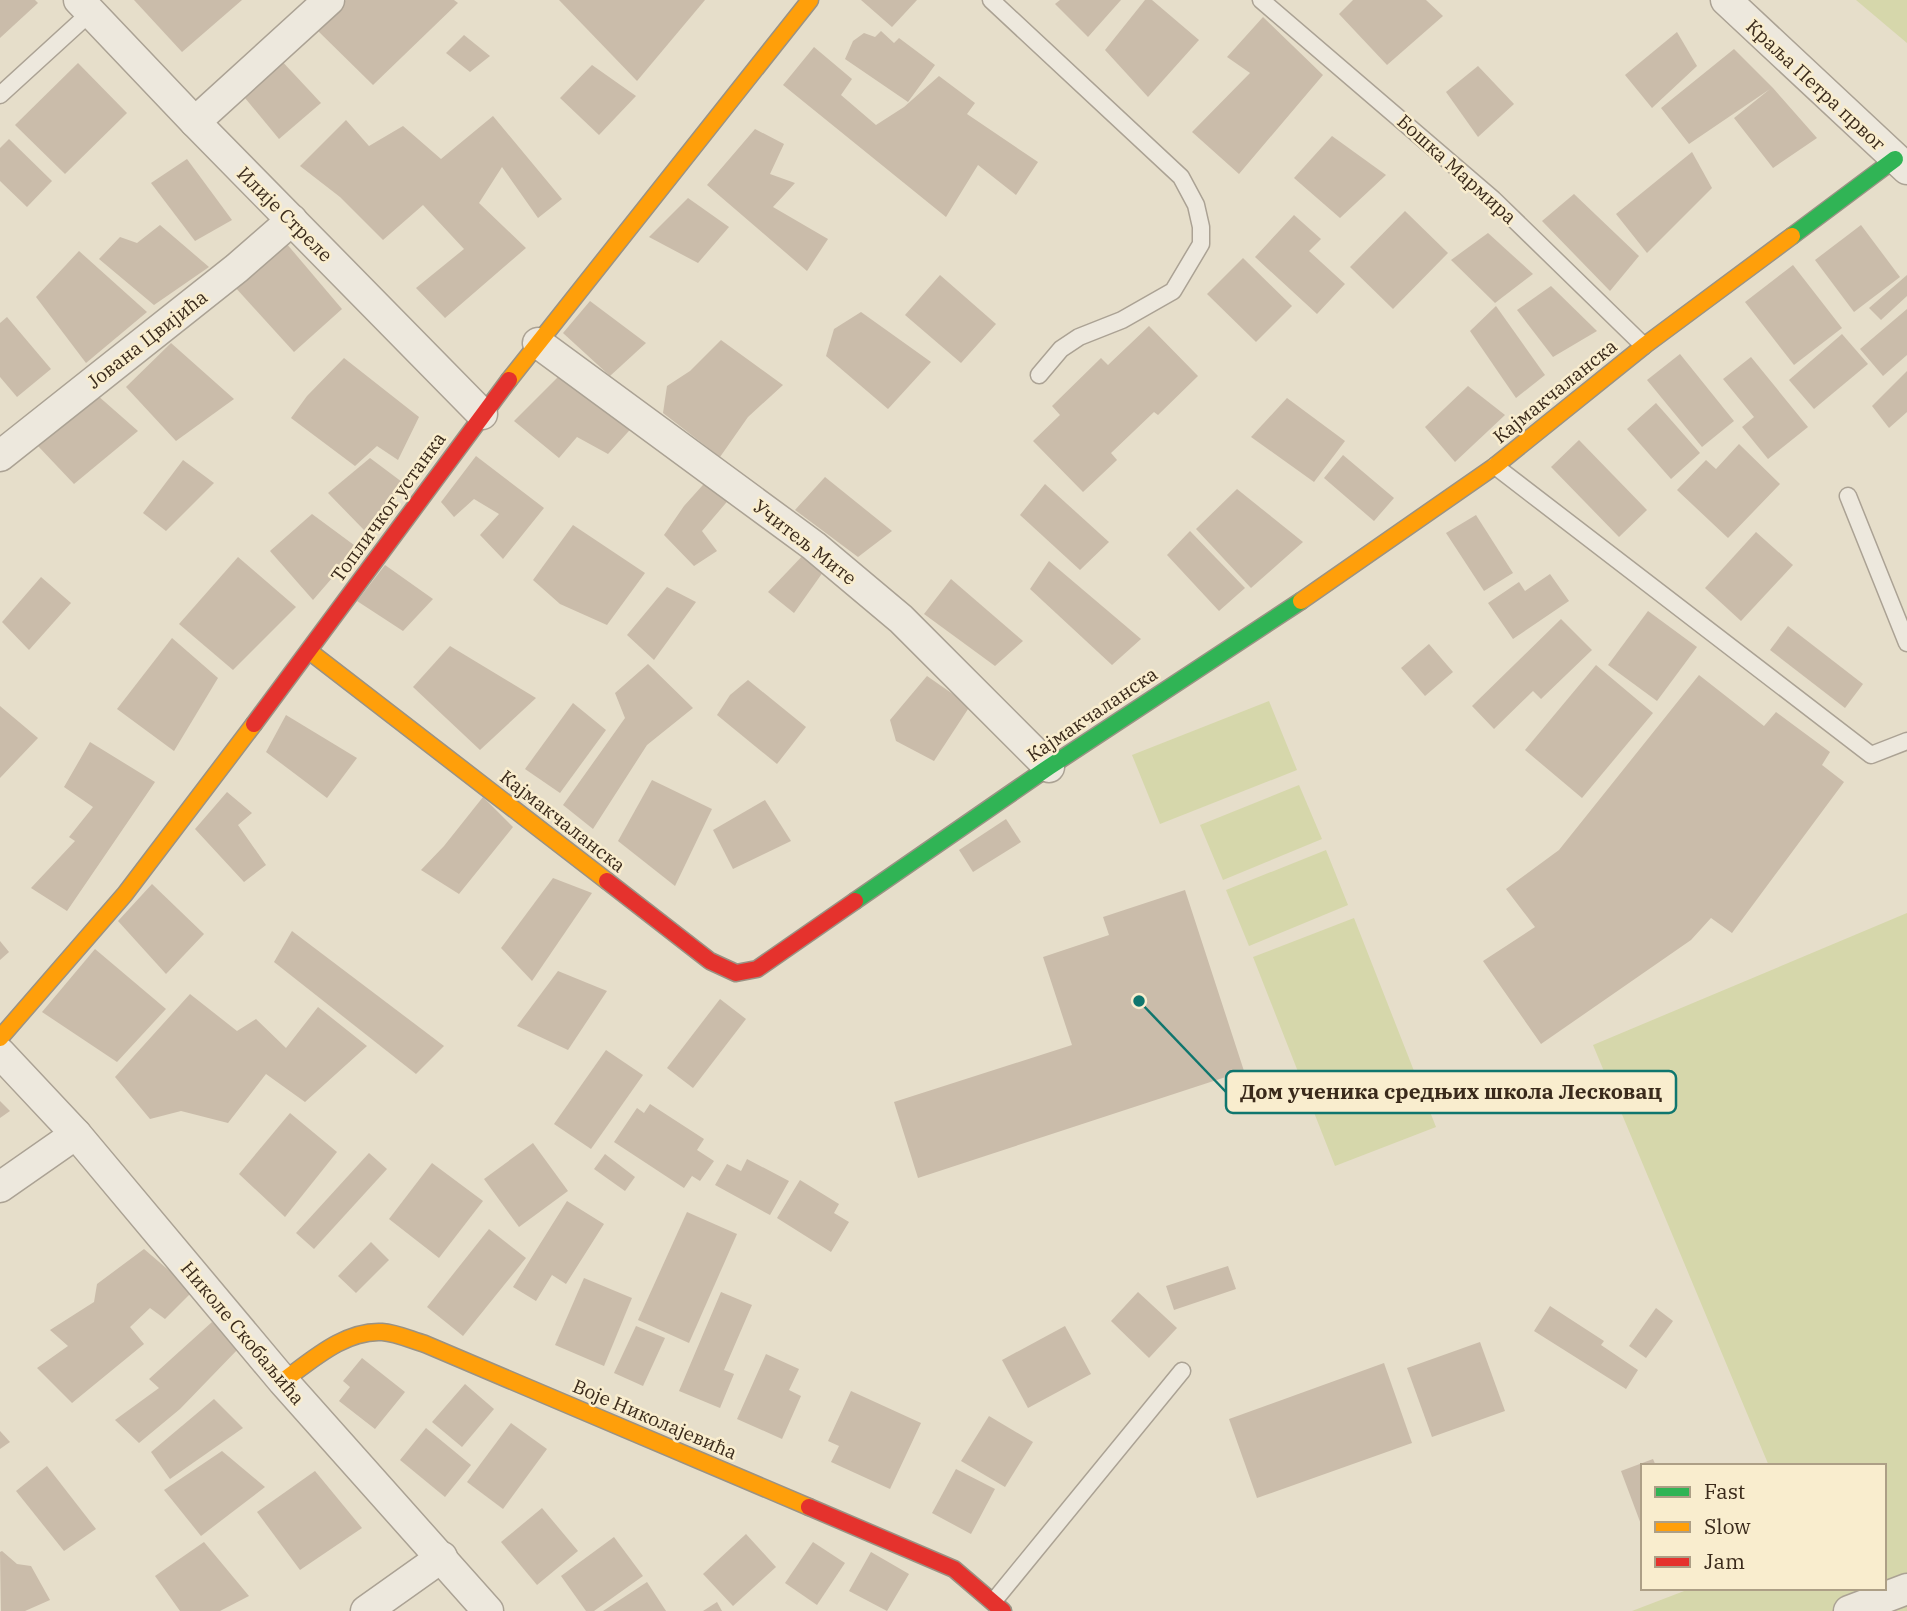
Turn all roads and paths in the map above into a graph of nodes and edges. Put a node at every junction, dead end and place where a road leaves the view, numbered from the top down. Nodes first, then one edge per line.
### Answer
1 (329, 0) edge
2 (810, 0) edge
3 (991, 0) edge
4 (1261, 0) edge
5 (1726, 0) edge
6 (85, 6) edge
7 (0, 95) edge
8 (195, 122) junction
9 (1901, 164) edge
10 (292, 220) junction
11 (538, 343) junction
12 (1644, 346) junction
13 (1039, 375) dead end
14 (482, 414) junction
15 (0, 456) edge
16 (1495, 467) junction
17 (1848, 496) dead end
18 (1907, 643) edge
19 (309, 651) junction
20 (1907, 741) edge
21 (1049, 767) junction
22 (0, 1038) edge
23 (0, 1053) edge
24 (76, 1134) junction
25 (0, 1187) edge
26 (1182, 1371) dead end
27 (283, 1381) junction
28 (442, 1557) junction
29 (1907, 1589) edge
30 (998, 1606) edge
31 (366, 1611) edge
32 (488, 1611) edge
33 (1849, 1611) edge

1 - 8 street
2 - 11 street, Топличког устанка
3 - 13 lane
4 - 12 lane, Бошка Мармира
5 - 9 street, Краља Петра првог
6 - 7 lane, Илије Стреле
6 - 8 street, Илије Стреле
8 - 10 street, Илије Стреле
9 - 12 street, Кајмакчаланска
10 - 14 street, Илије Стреле
10 - 15 street, Јована Цвијића
11 - 14 street, Топличког устанка
11 - 21 street, Учитељ Мите
12 - 16 street, Кајмакчаланска
14 - 19 street, Топличког устанка
16 - 20 lane
16 - 21 street, Кајмакчаланска
17 - 18 lane
19 - 21 street, Кајмакчаланска
19 - 22 street, Топличког устанка
23 - 24 street, Николе Скобаљића
24 - 25 street
24 - 27 street, Николе Скобаљића
26 - 30 lane
27 - 28 street, Николе Скобаљића
27 - 30 street, Воје Николајевића
28 - 31 street
28 - 32 street, Николе Скобаљића
29 - 33 street

